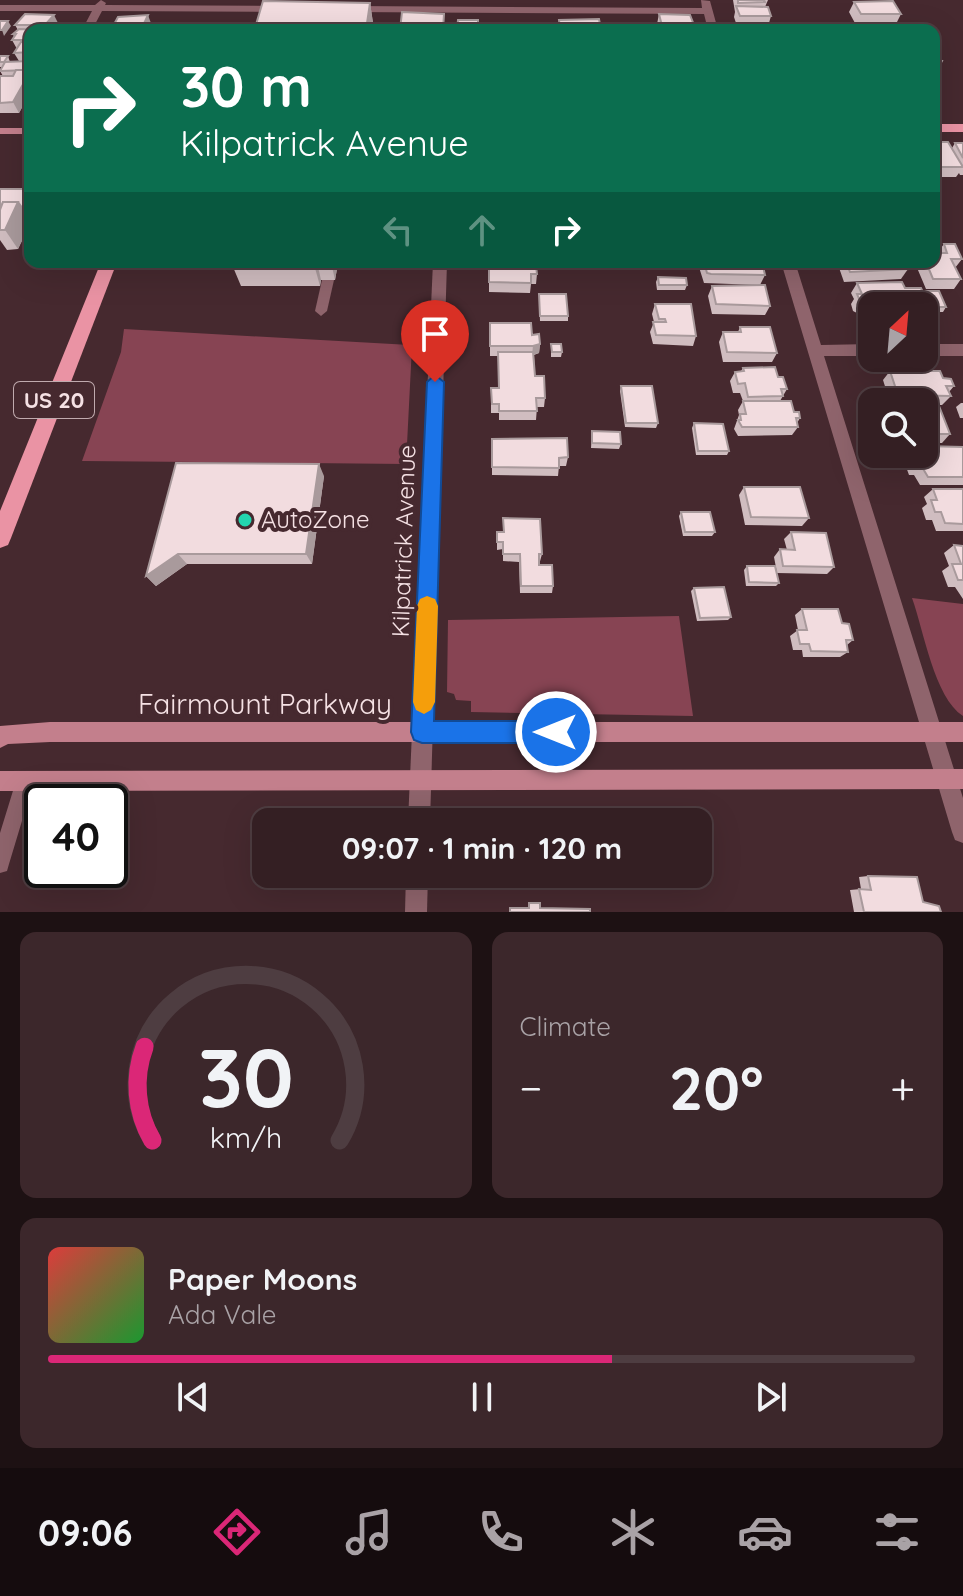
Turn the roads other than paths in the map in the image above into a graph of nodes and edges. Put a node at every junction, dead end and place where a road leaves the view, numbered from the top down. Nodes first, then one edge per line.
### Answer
1 (101, 4) edge
2 (706, 5) edge
3 (0, 8) edge
4 (299, 9) edge
5 (345, 9) edge
6 (90, 24) edge
7 (940, 128) edge
8 (963, 128) edge
9 (0, 131) edge
10 (24, 131) edge
11 (107, 268) edge
12 (440, 268) edge
13 (790, 268) edge
14 (328, 280) dead end
15 (321, 311) dead end
16 (858, 350) edge
17 (938, 350) edge
18 (963, 350) edge
19 (816, 351) junction
20 (0, 538) edge
21 (422, 732) junction
22 (932, 732) junction
23 (963, 732) edge
24 (0, 738) edge
25 (955, 779) edge
26 (420, 780) junction
27 (0, 781) edge
28 (25, 781) junction
29 (419, 808) edge
30 (963, 832) edge
31 (0, 864) edge
32 (417, 888) edge
33 (416, 912) edge

1 - 3 street
1 - 4 street
1 - 6 street
2 - 5 street
7 - 8 main road
9 - 10 street
11 - 20 main road, US 20
12 - 21 street, Kilpatrick Avenue
13 - 19 street
14 - 15 lane
16 - 19 street
17 - 18 street
19 - 22 street
21 - 22 street, Fairmount Parkway
21 - 24 street, Fairmount Parkway
21 - 26 street, Kilpatrick Avenue
22 - 23 street, Fairmount Parkway
22 - 25 street
25 - 26 street
25 - 30 street
26 - 28 street
26 - 29 street, Kilpatrick Avenue
27 - 28 street
28 - 31 lane
32 - 33 street

